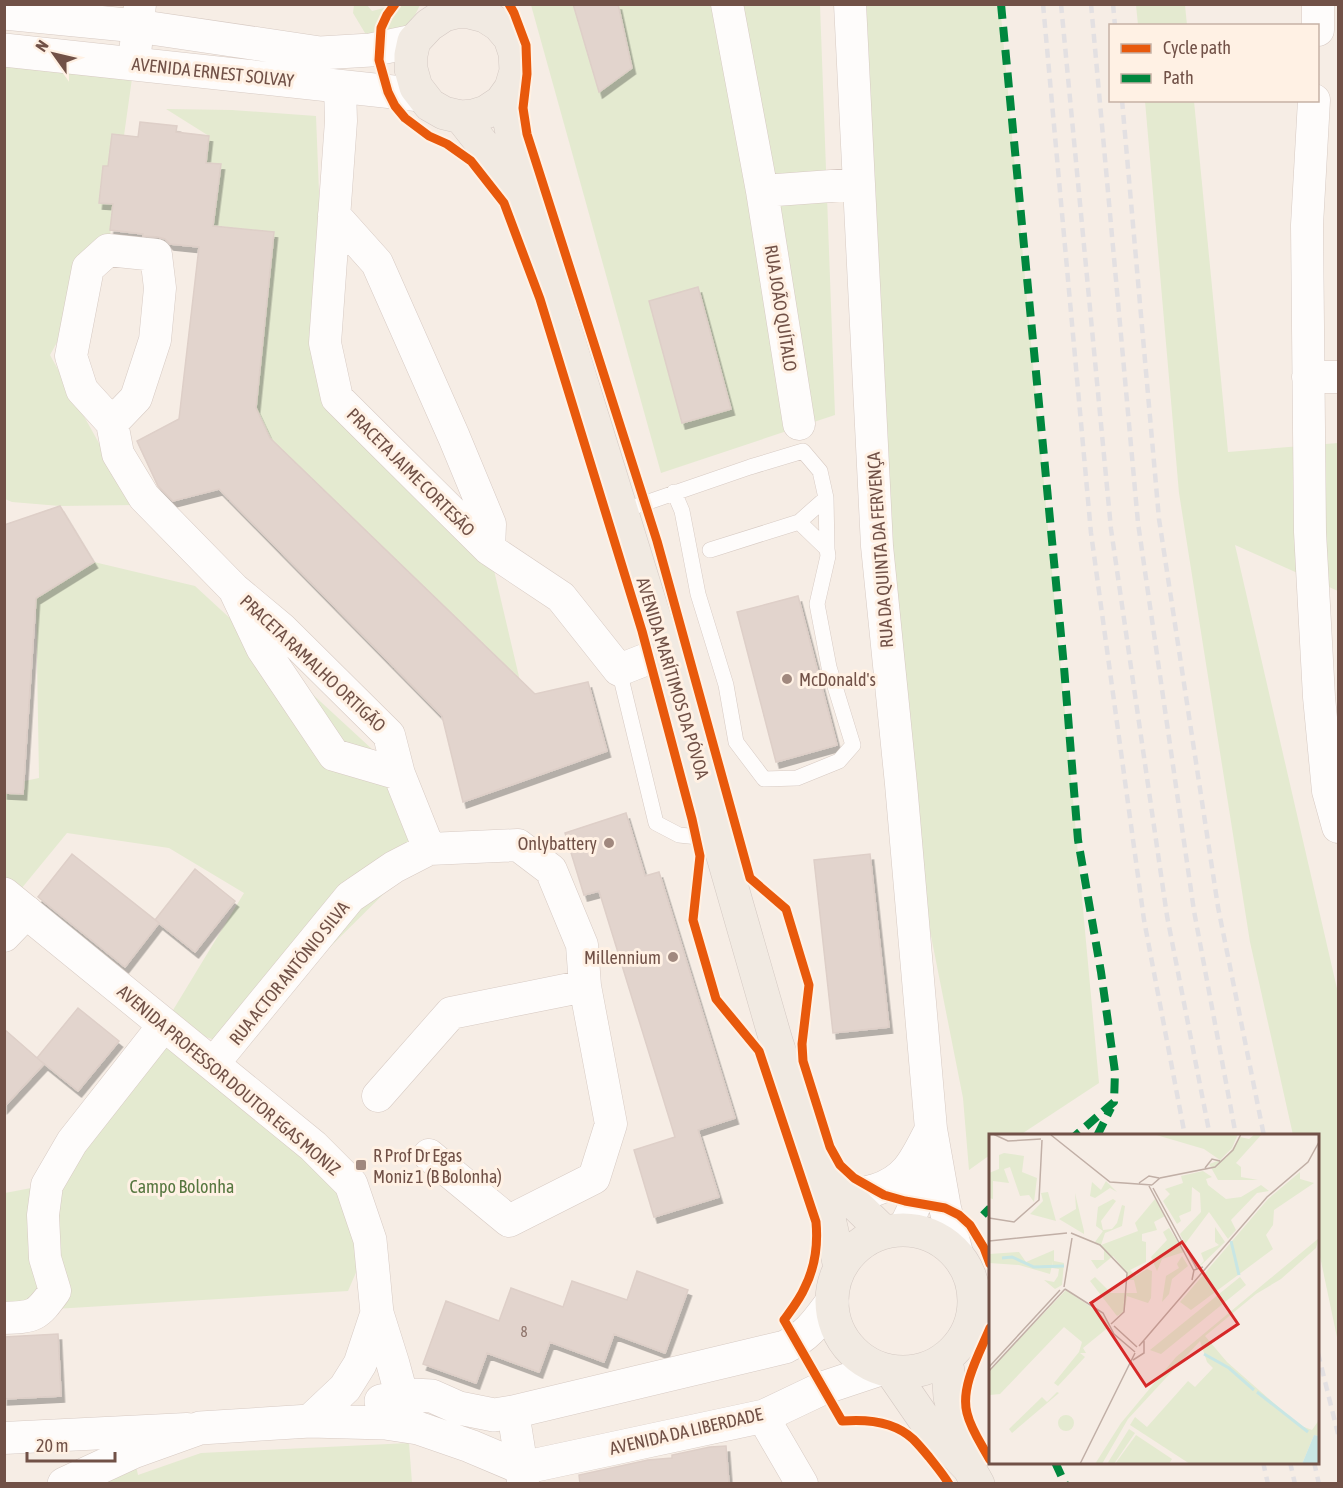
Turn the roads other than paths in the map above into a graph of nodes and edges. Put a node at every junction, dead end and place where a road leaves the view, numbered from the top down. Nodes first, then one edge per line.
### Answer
1 (727, 4) edge
2 (850, 4) edge
3 (1318, 4) edge
4 (444, 10) edge
5 (490, 12) edge
6 (4, 13) edge
7 (139, 15) edge
8 (1317, 24) edge
9 (414, 41) junction
10 (4, 50) edge
11 (134, 64) junction
12 (340, 87) junction
13 (511, 87) junction
14 (421, 95) junction
15 (1314, 102) edge
16 (461, 117) junction
17 (859, 184) junction
18 (762, 191) junction
19 (524, 196) junction
20 (334, 215) junction
21 (1323, 377) edge
22 (112, 423) junction
23 (799, 424) dead end
24 (674, 492) junction
25 (826, 498) junction
26 (622, 511) junction
27 (799, 522) junction
28 (489, 549) junction
29 (827, 549) junction
30 (710, 550) dead end
31 (234, 589) junction
32 (665, 652) junction
33 (619, 670) junction
34 (399, 774) junction
35 (1338, 827) edge
36 (718, 839) junction
37 (429, 849) junction
38 (16, 903) edge
39 (4, 936) edge
40 (585, 986) junction
41 (164, 1025) junction
42 (213, 1065) junction
43 (378, 1096) dead end
44 (931, 1129) junction
45 (429, 1155) dead end
46 (816, 1161) junction
47 (846, 1196) junction
48 (894, 1230) junction
49 (957, 1253) junction
50 (840, 1267) junction
51 (832, 1302) junction
52 (377, 1313) junction
53 (4, 1318) edge
54 (945, 1358) junction
55 (360, 1364) junction
56 (885, 1370) junction
57 (398, 1405) junction
58 (513, 1412) junction
59 (764, 1416) junction
60 (310, 1420) junction
61 (200, 1428) junction
62 (4, 1438) edge
63 (523, 1476) edge
64 (974, 1476) edge
65 (64, 1484) edge
66 (802, 1484) edge

1 - 18 street, RUA JOÃO QUÍTALO
2 - 17 street, RUA DA QUINTA DA FERVENÇA
3 - 8 street
4 - 5 main road, AVENIDA MARÍTIMOS DA PÓVOA
4 - 9 main road, AVENIDA MARÍTIMOS DA PÓVOA
5 - 13 main road, AVENIDA MARÍTIMOS DA PÓVOA
6 - 7 street, AVENIDA ERNEST SOLVAY
7 - 9 street, AVENIDA ERNEST SOLVAY
7 - 11 street
9 - 14 main road
10 - 11 street, AVENIDA ERNEST SOLVAY
11 - 12 street, AVENIDA ERNEST SOLVAY
12 - 14 street, AVENIDA ERNEST SOLVAY
12 - 20 street, PRACETA JAIME CORTESÃO
13 - 16 main road
13 - 19 main road, AVENIDA MARÍTIMOS DA PÓVOA
14 - 16 main road
15 - 21 street
16 - 19 main road, AVENIDA MARÍTIMOS DA PÓVOA
17 - 18 street
17 - 44 street, RUA DA QUINTA DA FERVENÇA
18 - 23 street, RUA JOÃO QUÍTALO
19 - 26 main road, AVENIDA MARÍTIMOS DA PÓVOA
20 - 28 street, PRACETA JAIME CORTESÃO
20 - 28 street, PRACETA JAIME CORTESÃO
21 - 35 street
22 - 22 street
22 - 31 street, PRACETA RAMALHO ORTIGÃO
24 - 25 lane
24 - 26 lane
24 - 29 lane
25 - 27 lane
25 - 29 lane
26 - 32 main road, AVENIDA MARÍTIMOS DA PÓVOA
27 - 29 lane
27 - 30 lane
28 - 33 street, PRACETA JAIME CORTESÃO
31 - 34 street, PRACETA RAMALHO ORTIGÃO
31 - 34 street, PRACETA RAMALHO ORTIGÃO
32 - 33 street
32 - 36 main road, AVENIDA MARÍTIMOS DA PÓVOA
33 - 36 lane
34 - 37 street, PRACETA RAMALHO ORTIGÃO
36 - 46 main road, AVENIDA MARÍTIMOS DA PÓVOA
37 - 40 street, RUA ACTOR ANTÓNIO SILVA
37 - 42 street, RUA ACTOR ANTÓNIO SILVA
38 - 39 street
38 - 41 street, AVENIDA PROFESSOR DOUTOR EGAS MONIZ
40 - 43 street
40 - 45 street, RUA ACTOR ANTÓNIO SILVA
41 - 42 street, AVENIDA PROFESSOR DOUTOR EGAS MONIZ
41 - 53 street
42 - 52 street, AVENIDA PROFESSOR DOUTOR EGAS MONIZ
44 - 47 street
44 - 48 street, RUA DA QUINTA DA FERVENÇA
44 - 49 street, RUA DA QUINTA DA FERVENÇA
46 - 47 main road, AVENIDA MARÍTIMOS DA PÓVOA
46 - 50 main road, AVENIDA MARÍTIMOS DA PÓVOA
47 - 48 main road, AVENIDA MARÍTIMOS DA PÓVOA
48 - 49 main road
48 - 50 main road
49 - 54 main road
50 - 51 main road
51 - 56 main road
51 - 58 street
52 - 55 street, AVENIDA PROFESSOR DOUTOR EGAS MONIZ
52 - 57 street, AVENIDA PROFESSOR DOUTOR EGAS MONIZ
54 - 56 main road
54 - 64 main road
55 - 57 street
55 - 60 street, AVENIDA PROFESSOR DOUTOR EGAS MONIZ
56 - 59 street, AVENIDA DA LIBERDADE
56 - 64 main road
57 - 58 street
57 - 60 street
57 - 63 street
58 - 63 street
59 - 63 street, AVENIDA DA LIBERDADE
59 - 66 street
60 - 61 street
61 - 62 street
61 - 65 street

